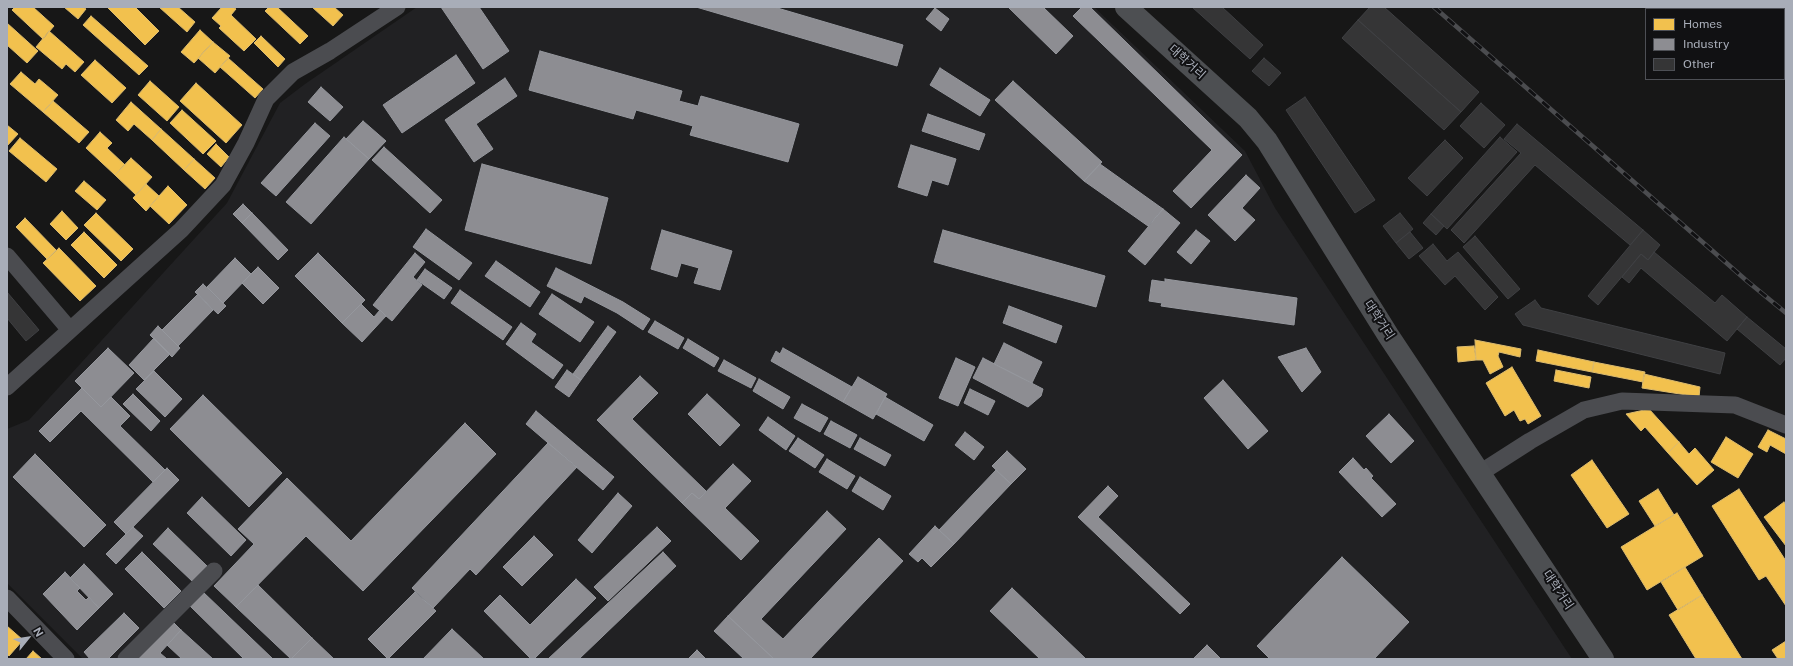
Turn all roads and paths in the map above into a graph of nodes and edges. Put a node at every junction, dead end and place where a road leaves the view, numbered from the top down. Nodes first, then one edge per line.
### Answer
1 (397, 7) edge
2 (1126, 7) edge
3 (7, 256) edge
4 (70, 330) junction
5 (7, 387) edge
6 (1786, 425) edge
7 (1480, 473) junction
8 (214, 571) dead end
9 (7, 598) edge
10 (66, 659) edge
11 (126, 659) edge
12 (1603, 659) edge

1 - 4 street
2 - 7 main road, 대학거리
3 - 4 street
4 - 5 street
6 - 7 street
7 - 12 main road, 대학거리
8 - 11 street
9 - 10 street

